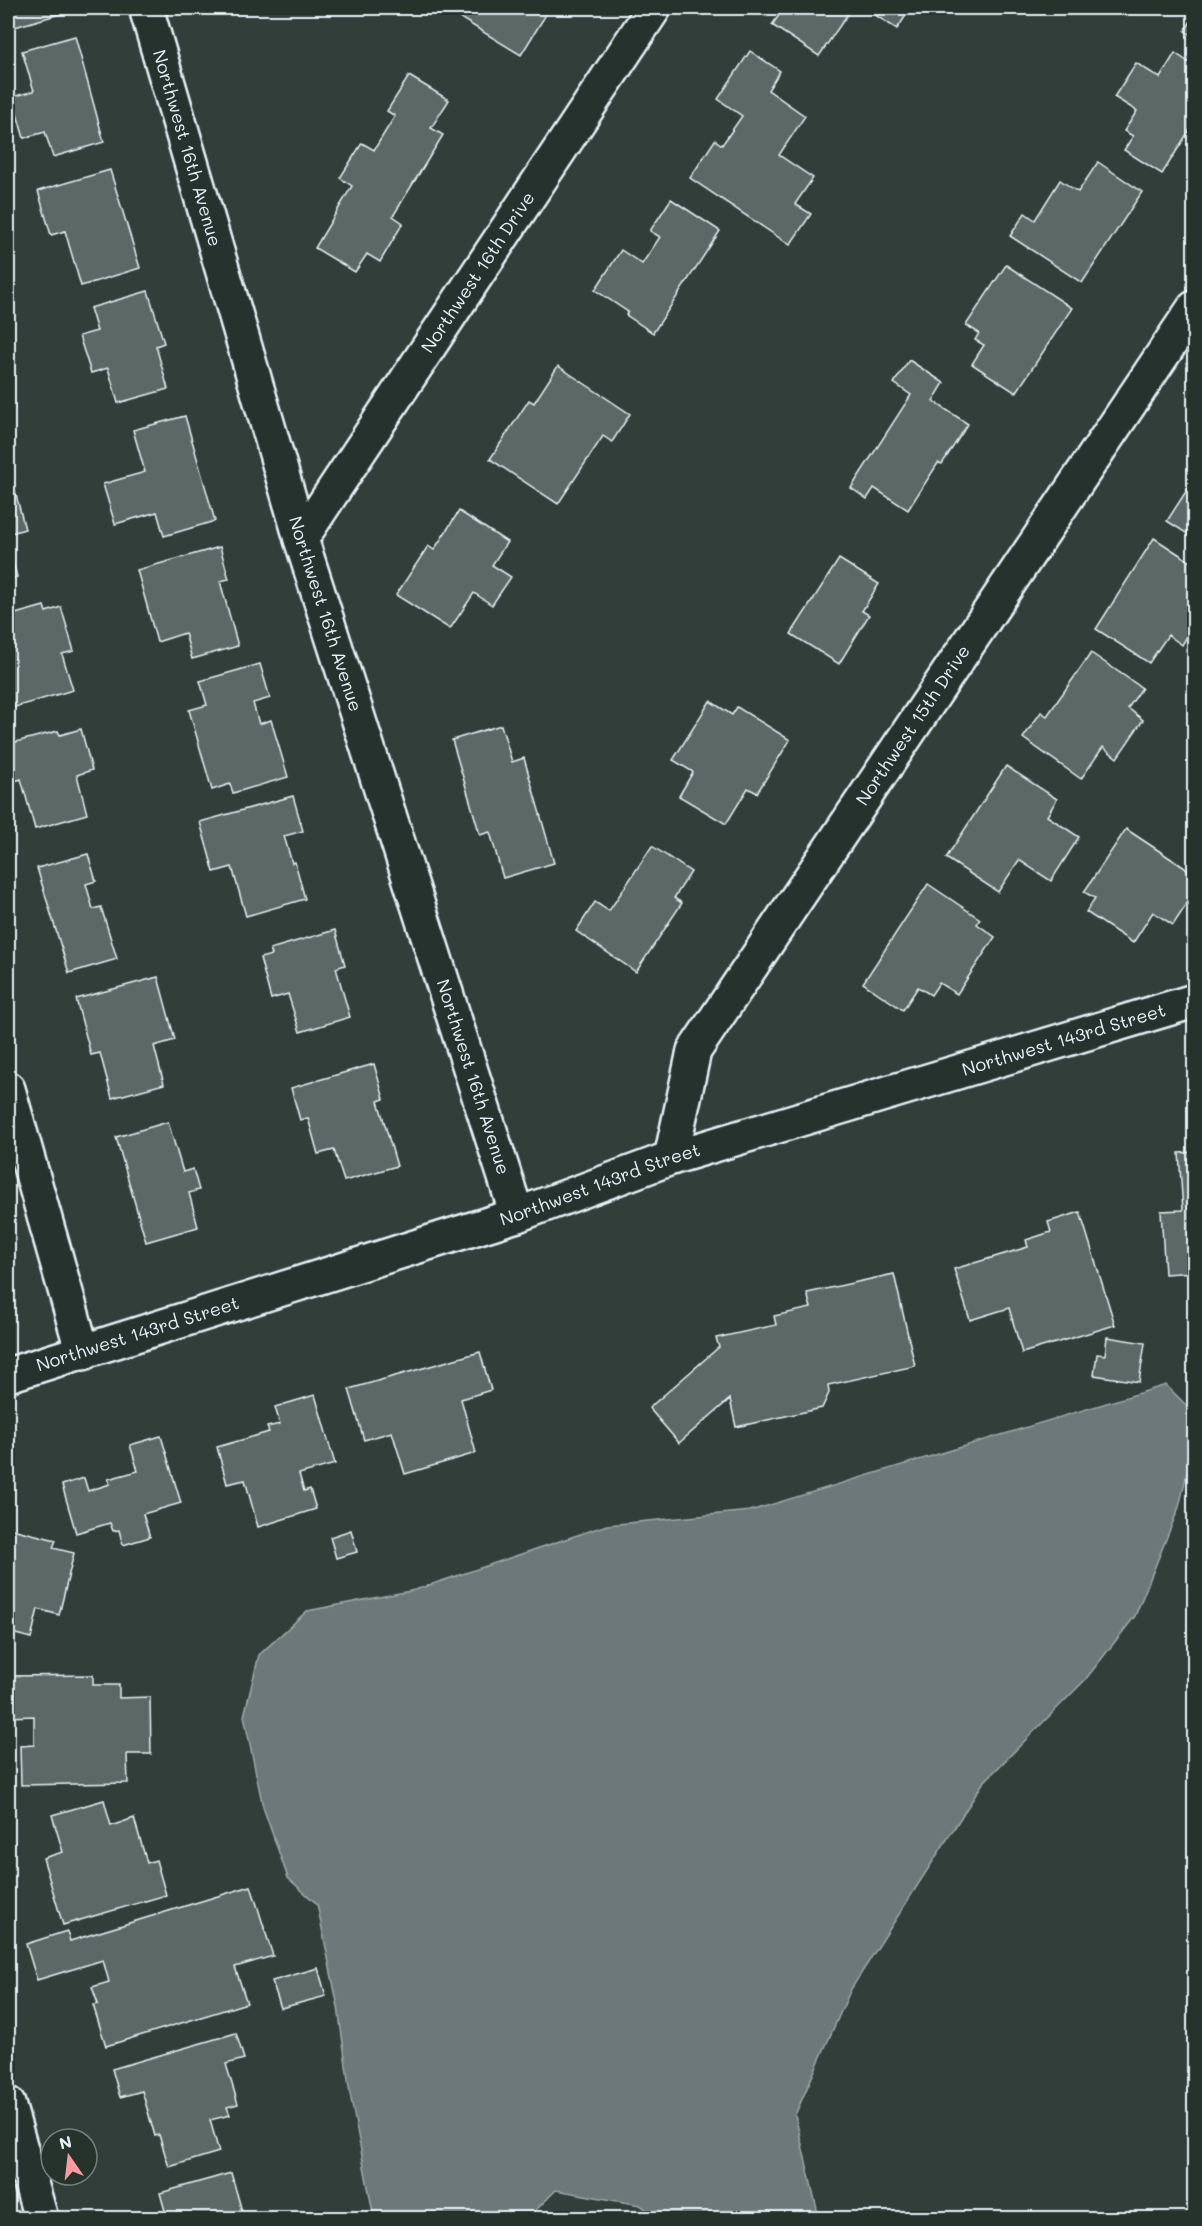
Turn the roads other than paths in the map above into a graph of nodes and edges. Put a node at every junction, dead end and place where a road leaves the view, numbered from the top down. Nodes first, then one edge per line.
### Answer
1 (146, 8) edge
2 (654, 8) edge
3 (1194, 308) edge
4 (301, 539) junction
5 (1194, 1001) edge
6 (8, 1089) edge
7 (671, 1158) junction
8 (517, 1215) junction
9 (83, 1353) junction
10 (8, 1375) edge
11 (8, 2104) edge
12 (41, 2218) edge

1 - 4 street, Northwest 16th Avenue
2 - 4 street, Northwest 16th Drive
3 - 7 street, Northwest 15th Drive
4 - 8 street, Northwest 16th Avenue
5 - 7 street, Northwest 143rd Street
6 - 9 street
7 - 8 street, Northwest 143rd Street
8 - 9 street, Northwest 143rd Street
9 - 10 street, Northwest 143rd Street
11 - 12 street

